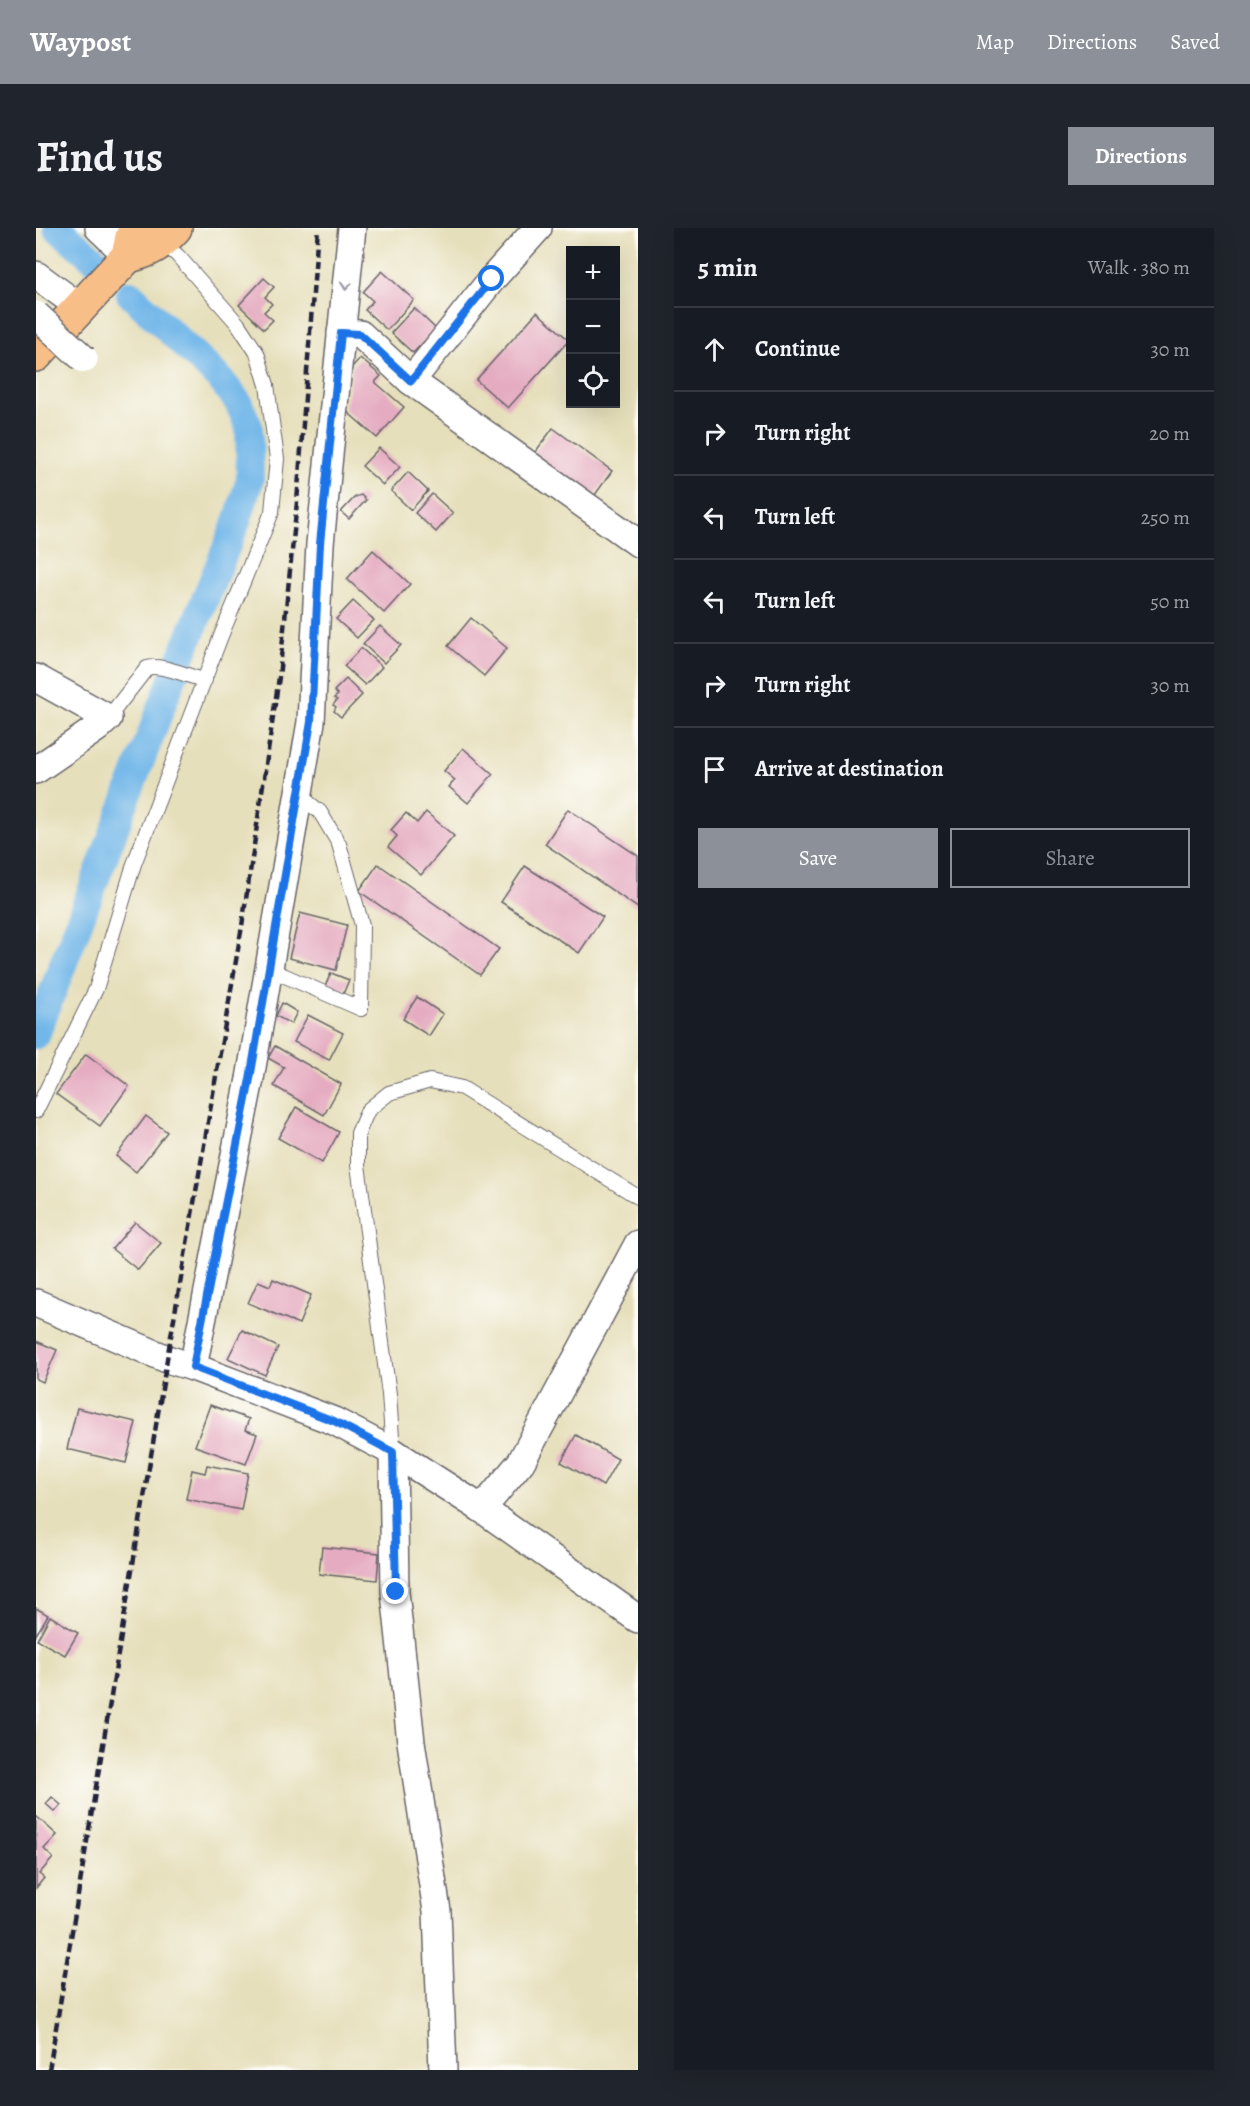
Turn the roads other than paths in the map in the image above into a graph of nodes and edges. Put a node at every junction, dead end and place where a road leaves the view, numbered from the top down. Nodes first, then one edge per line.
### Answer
1 (99, 228) edge
2 (352, 228) edge
3 (538, 228) edge
4 (151, 239) edge
5 (36, 275) edge
6 (59, 312) edge
7 (341, 333) junction
8 (36, 355) edge
9 (84, 359) dead end
10 (411, 381) junction
11 (638, 543) edge
12 (36, 678) edge
13 (198, 679) junction
14 (108, 718) junction
15 (36, 770) edge
16 (298, 794) junction
17 (268, 969) junction
18 (36, 1111) edge
19 (638, 1197) edge
20 (638, 1244) edge
21 (36, 1303) edge
22 (193, 1367) junction
23 (393, 1452) junction
24 (482, 1509) junction
25 (638, 1619) edge
26 (443, 2070) edge

1 - 4 street
2 -> 7 street
3 - 10 street
4 - 6 highway
4 - 13 lane
5 - 6 street
6 - 8 highway
6 - 9 street, bridge
7 - 10 street
7 - 16 street
10 - 11 street
12 - 14 street
13 - 14 lane
13 - 18 lane
14 - 15 street
16 - 17 street
16 - 17 lane
17 - 22 street
19 - 23 lane
20 - 24 street
21 - 22 street
22 - 23 street
23 - 24 street
23 - 26 street
24 - 25 street

